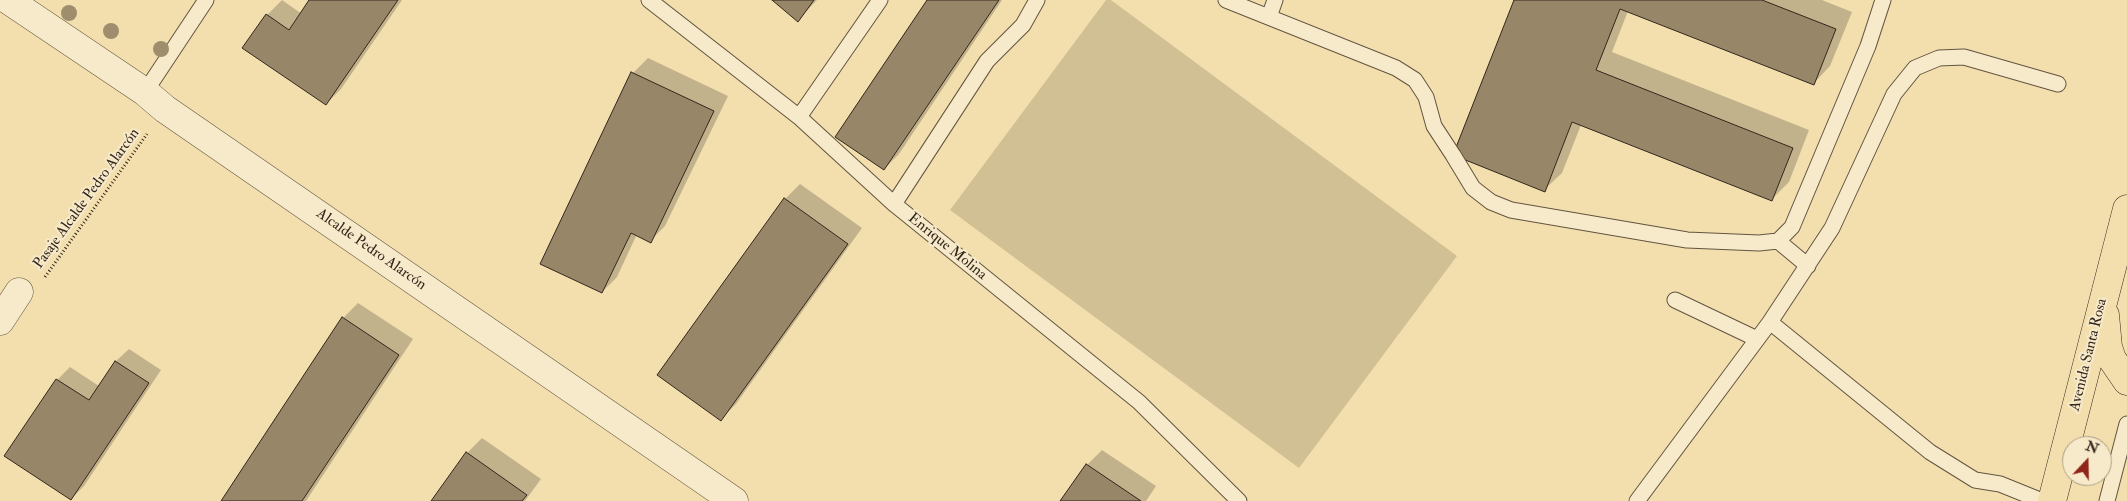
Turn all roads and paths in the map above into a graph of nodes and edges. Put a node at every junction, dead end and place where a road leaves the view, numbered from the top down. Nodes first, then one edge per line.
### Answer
1 (8, 0) edge
2 (206, 0) edge
3 (650, 0) edge
4 (880, 0) edge
5 (1038, 0) edge
6 (1226, 0) edge
7 (1275, 0) edge
8 (1883, 0) edge
9 (1269, 17) junction
10 (2058, 84) dead end
11 (155, 101) junction
12 (799, 117) junction
13 (894, 204) junction
14 (2127, 209) edge
15 (1778, 241) junction
16 (1808, 266) junction
17 (19, 292) joint
18 (2104, 294) junction
19 (1675, 300) dead end
20 (0, 320) edge
21 (1770, 322) junction
22 (1757, 339) junction
23 (2127, 381) edge
24 (2127, 424) edge
25 (734, 501) edge
26 (1240, 501) edge
27 (1637, 501) edge
28 (2042, 501) edge
29 (2052, 501) edge
30 (2107, 501) edge

1 - 11 street, Alcalde Pedro Alarcón
2 - 11 lane
3 - 12 lane, Enrique Molina
4 - 12 lane
5 - 13 lane
6 - 9 lane
7 - 9 lane
8 - 15 lane
9 - 15 lane
10 - 16 lane
11 - 17 path, Pasaje Alcalde Pedro Alarcón
11 - 25 street, Alcalde Pedro Alarcón
12 - 13 lane, Enrique Molina
13 - 26 lane, Enrique Molina
14 - 18 main road, Avenida Santa Rosa
15 - 16 lane
16 - 21 lane
17 - 20 street
18 - 23 main road
18 - 29 main road, Avenida Santa Rosa
19 - 22 lane
21 - 22 lane
21 - 28 lane
22 - 27 lane
24 - 30 lane

